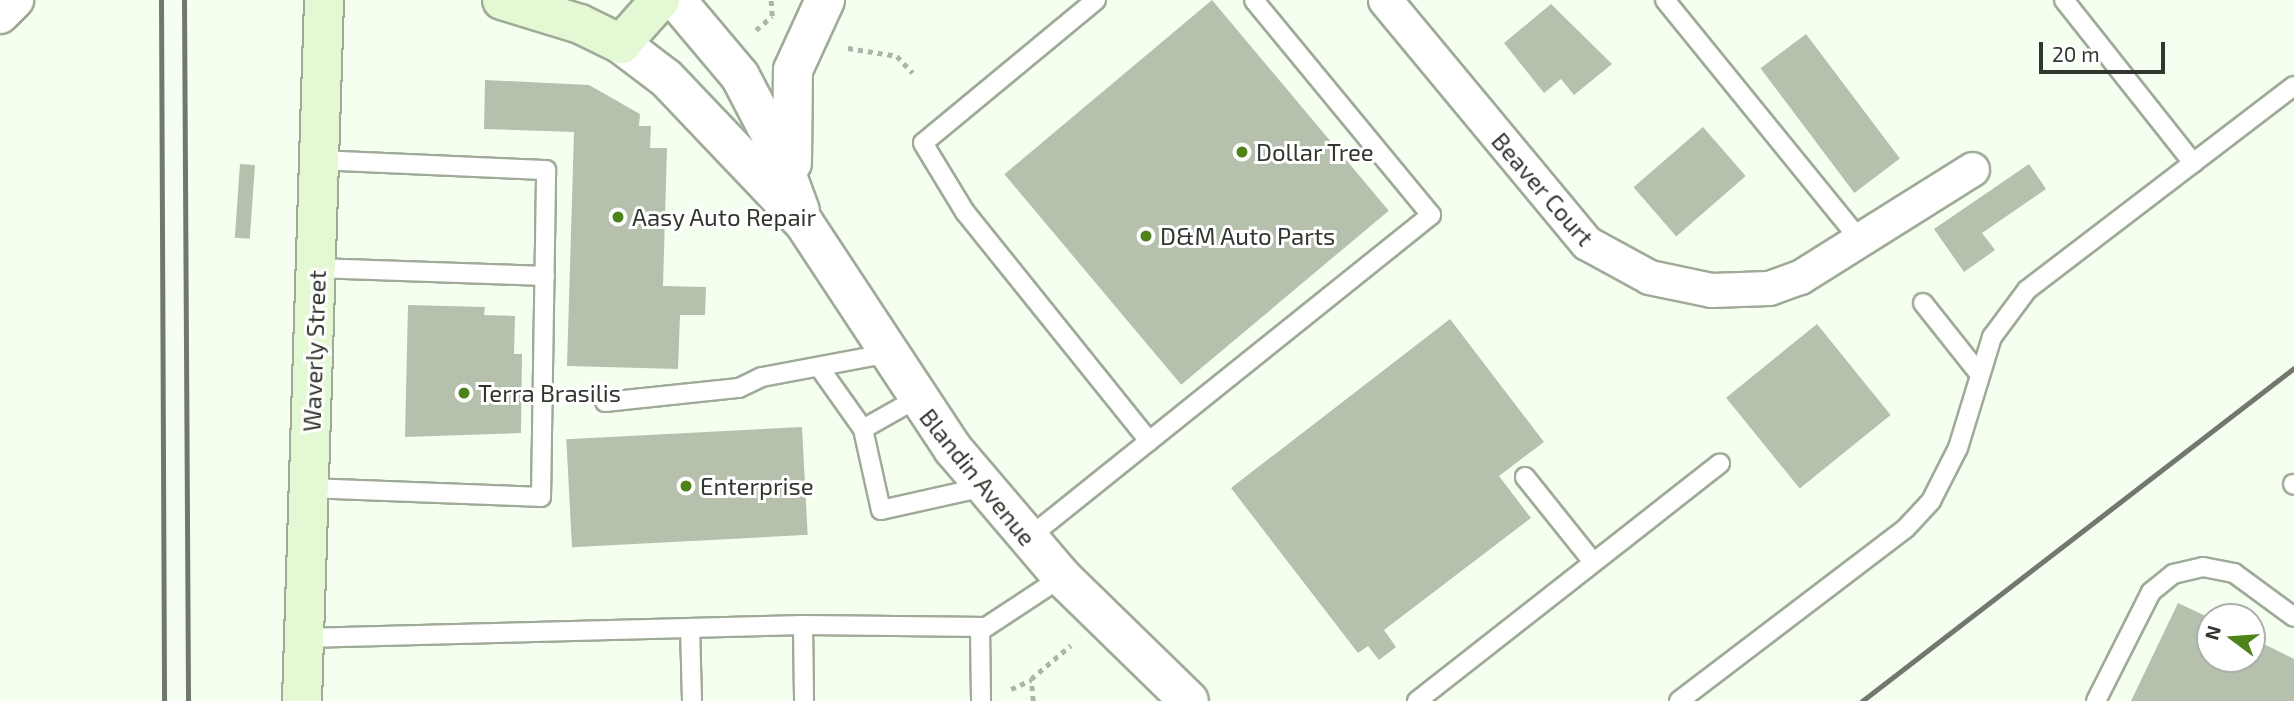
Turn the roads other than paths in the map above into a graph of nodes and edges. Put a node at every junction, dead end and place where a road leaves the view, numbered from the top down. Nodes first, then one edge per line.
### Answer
1 (14, 0) edge
2 (324, 0) edge
3 (502, 0) edge
4 (660, 0) edge
5 (676, 0) edge
6 (825, 0) edge
7 (1096, 0) edge
8 (1254, 0) edge
9 (1385, 0) edge
10 (1665, 0) edge
11 (2064, 0) edge
12 (0, 14) edge
13 (621, 44) junction
14 (2294, 86) edge
15 (320, 160) junction
16 (2193, 163) junction
17 (1972, 169) dead end
18 (804, 223) junction
19 (1860, 240) junction
20 (317, 268) junction
21 (545, 276) junction
22 (1923, 303) dead end
23 (885, 354) junction
24 (819, 367) junction
25 (1978, 371) junction
26 (916, 399) junction
27 (605, 402) dead end
28 (863, 429) junction
29 (1149, 440) junction
30 (1720, 463) dead end
31 (1525, 477) dead end
32 (984, 487) junction
33 (310, 488) junction
34 (1027, 539) junction
35 (1593, 562) junction
36 (1062, 577) junction
37 (2294, 617) edge
38 (803, 625) junction
39 (980, 627) junction
40 (690, 628) junction
41 (304, 638) junction
42 (302, 701) edge
43 (692, 701) edge
44 (804, 701) edge
45 (981, 701) edge
46 (1189, 701) edge
47 (1417, 701) edge
48 (1679, 701) edge
49 (2096, 701) edge

1 - 12 street
2 - 15 main road, Waverly Street
3 - 13 main road
4 - 13 main road
5 - 18 street, Blandin Avenue
6 - 18 street
7 - 29 lane
8 - 29 lane
9 - 19 street, Beaver Court
10 - 19 lane
11 - 16 lane
13 - 18 street, Blandin Avenue
14 - 16 lane
15 - 20 main road, Waverly Street
15 - 21 lane
16 - 25 lane
17 - 19 street, Beaver Court
18 - 23 street, Blandin Avenue
20 - 21 lane
20 - 33 main road, Waverly Street
21 - 33 lane
22 - 25 lane
23 - 24 lane
23 - 26 street, Blandin Avenue
24 - 27 lane
24 - 28 lane
25 - 48 lane
26 - 28 lane
26 - 32 street, Blandin Avenue
28 - 32 lane
29 - 34 lane
30 - 35 lane
31 - 35 lane
32 - 34 street, Blandin Avenue
33 - 41 main road, Waverly Street
34 - 36 street, Blandin Avenue
35 - 47 lane
36 - 39 lane
36 - 46 street, Blandin Avenue
37 - 49 lane
38 - 39 lane
38 - 40 lane
38 - 44 lane
39 - 45 lane
40 - 41 lane
40 - 43 lane
41 - 42 main road, Waverly Street

